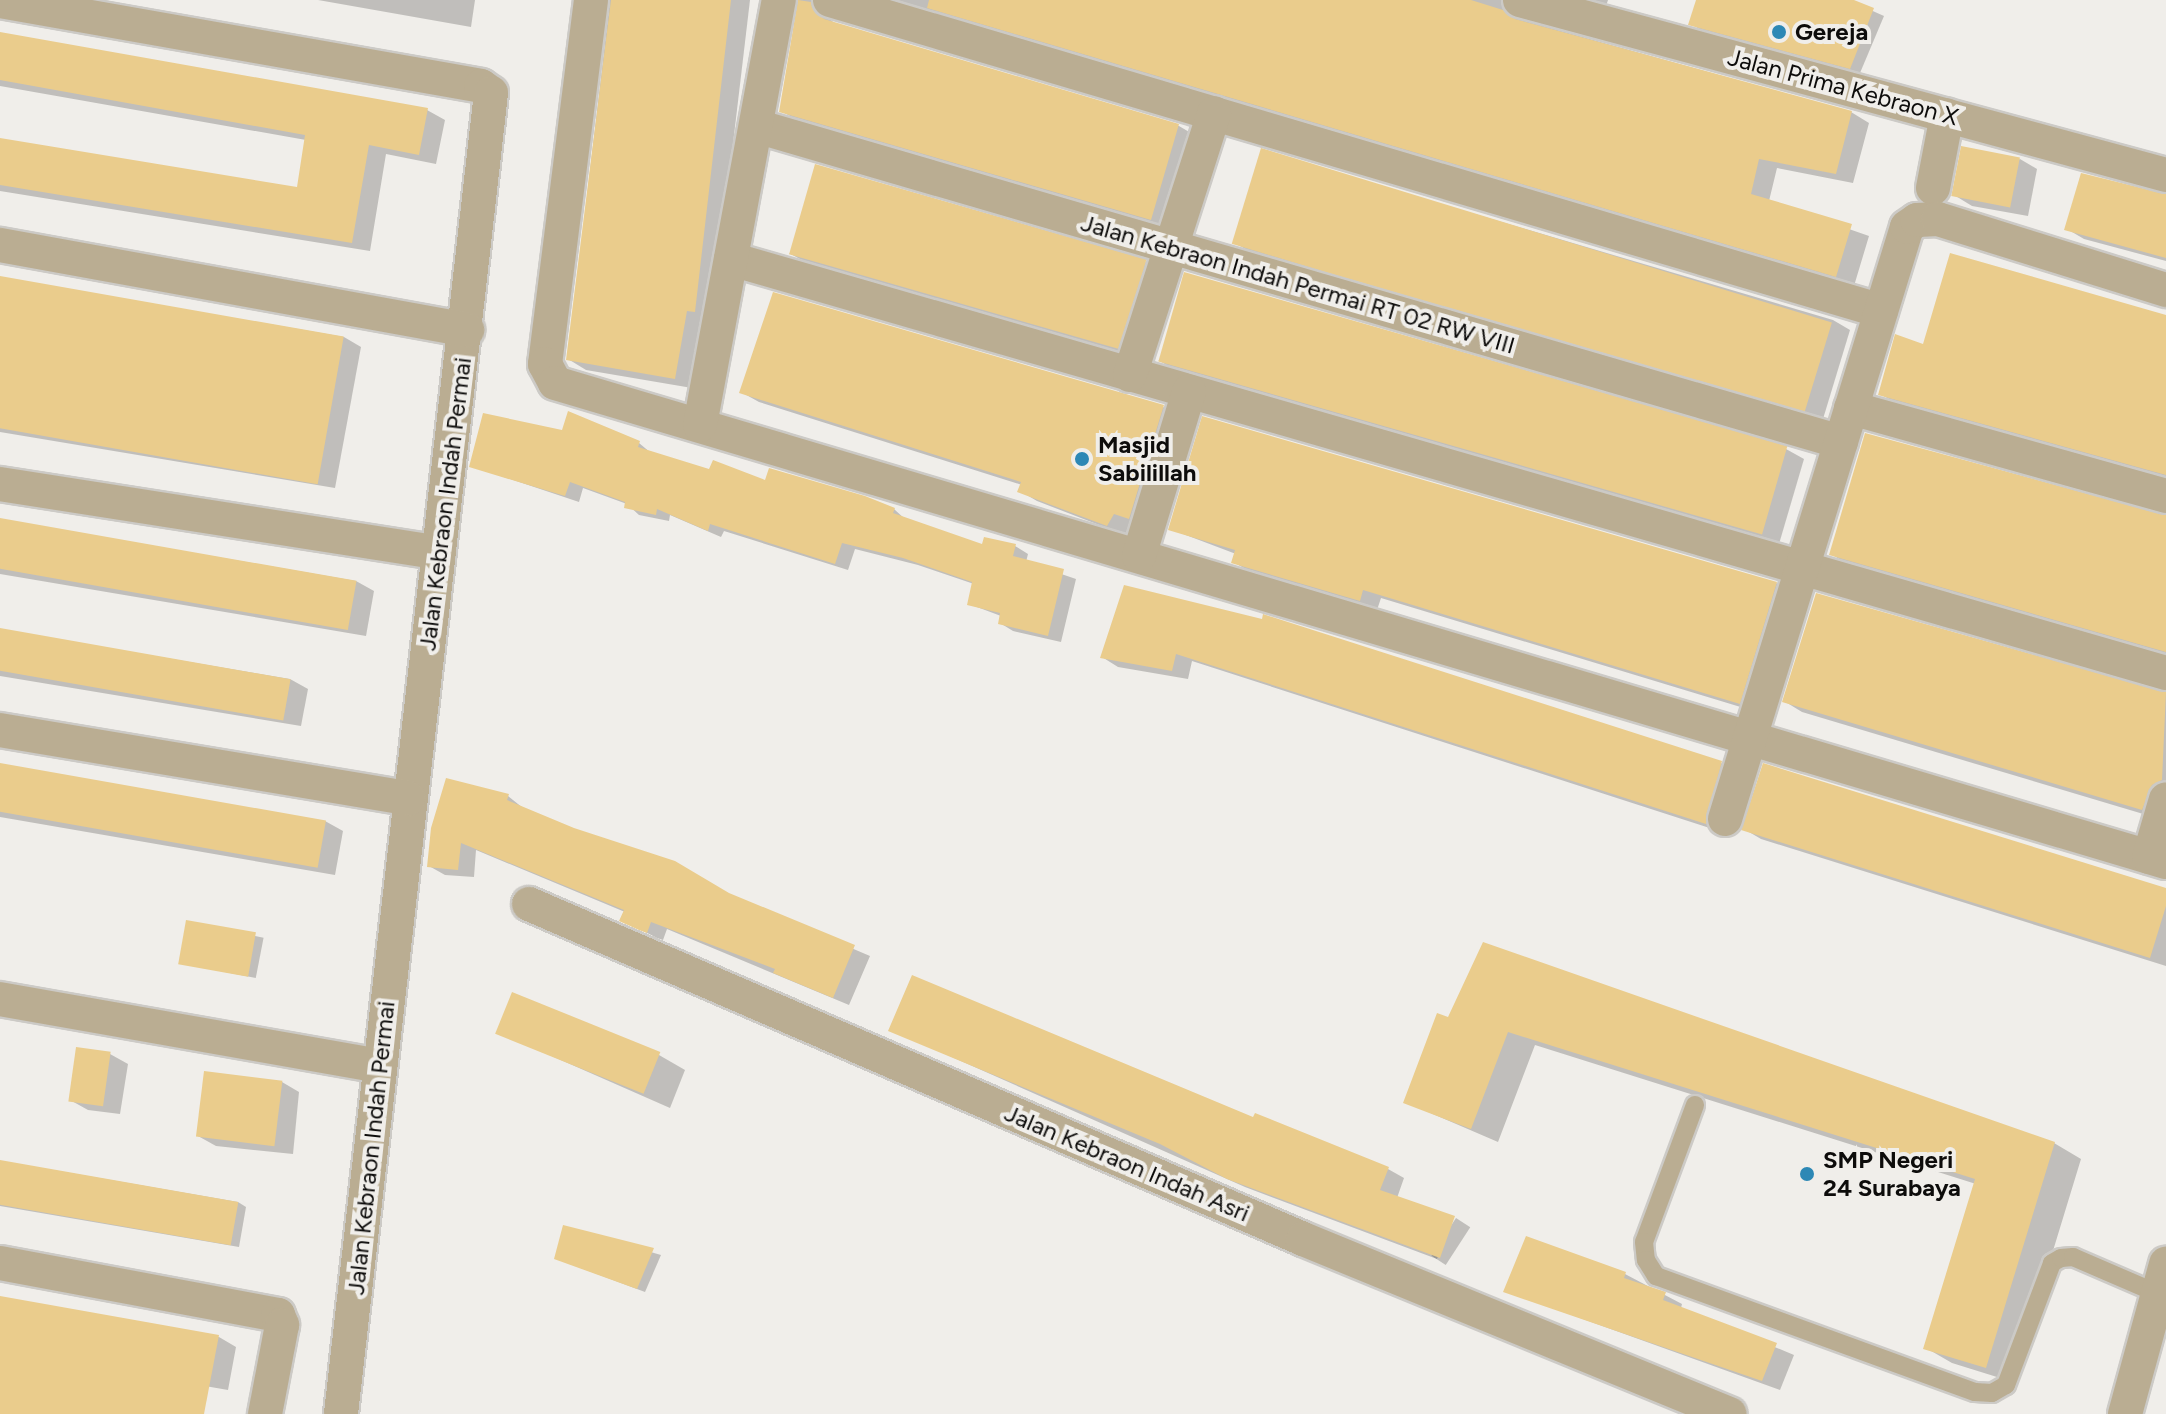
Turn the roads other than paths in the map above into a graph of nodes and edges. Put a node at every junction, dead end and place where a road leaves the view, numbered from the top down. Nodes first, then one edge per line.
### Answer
1 (591, 0) edge
2 (779, 0) edge
3 (830, 0) edge
4 (1520, 0) edge
5 (0, 1) edge
6 (1214, 113) junction
7 (1947, 115) junction
8 (756, 126) junction
9 (2166, 175) edge
10 (1933, 188) dead end
11 (0, 245) edge
12 (1171, 247) junction
13 (731, 259) junction
14 (2166, 290) edge
15 (1881, 311) junction
16 (467, 330) junction
17 (1130, 375) junction
18 (1189, 391) junction
19 (1851, 408) junction
20 (700, 425) junction
21 (1841, 442) junction
22 (0, 484) edge
23 (2166, 496) edge
24 (439, 553) junction
25 (1139, 556) junction
26 (1802, 569) junction
27 (2166, 673) edge
28 (0, 730) edge
29 (1750, 738) junction
30 (408, 798) junction
31 (2166, 799) edge
32 (1725, 819) dead end
33 (2158, 859) edge
34 (529, 904) dead end
35 (0, 999) edge
36 (380, 1066) junction
37 (1695, 1105) dead end
38 (0, 1263) edge
39 (2162, 1279) edge
40 (265, 1414) edge
41 (341, 1414) edge
42 (1729, 1414) edge
43 (2125, 1414) edge

1 - 20 street
2 - 8 street
3 - 6 street
4 - 7 street, Jalan Prima Kebraon X
5 - 16 street, Jalan Kebraon Indah Permai
6 - 12 street
6 - 15 street
7 - 9 street, Jalan Prima Kebraon X
7 - 10 street
8 - 12 street, Jalan Kebraon Indah Permai RT 02 RW VIII
8 - 13 street
11 - 16 street
12 - 17 street
12 - 21 street, Jalan Kebraon Indah Permai RT 02 RW VIII
13 - 17 street
13 - 20 street
14 - 15 street
15 - 19 street
16 - 24 street, Jalan Kebraon Indah Permai
17 - 18 street
18 - 25 street
18 - 26 street
19 - 21 street
19 - 23 street
20 - 25 street
21 - 26 street
22 - 24 street
24 - 30 street, Jalan Kebraon Indah Permai
25 - 29 street
26 - 27 street
26 - 29 street
28 - 30 street
29 - 32 street
29 - 33 street
30 - 36 street, Jalan Kebraon Indah Permai
31 - 33 street
34 - 42 street, Jalan Kebraon Indah Asri
35 - 36 street
36 - 41 street, Jalan Kebraon Indah Permai
37 - 39 lane
38 - 40 street
39 - 43 street

